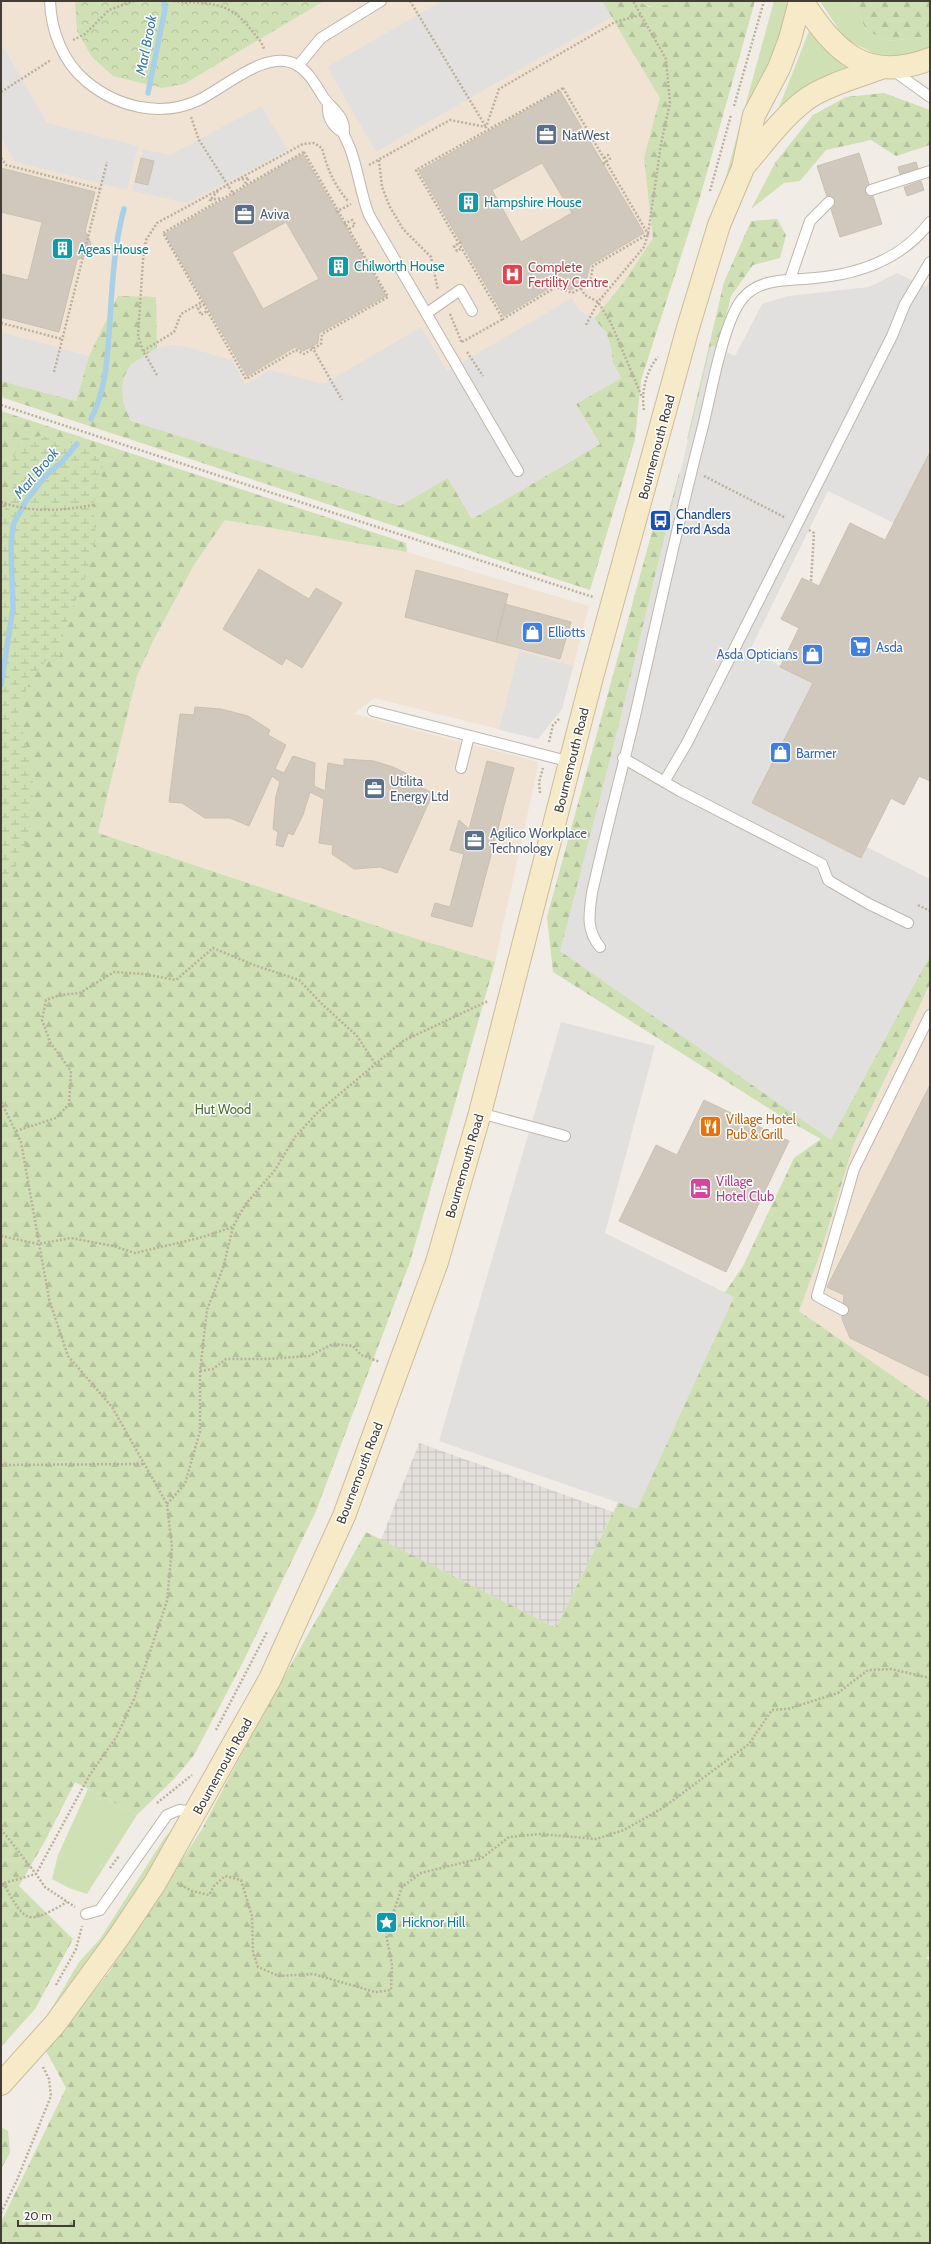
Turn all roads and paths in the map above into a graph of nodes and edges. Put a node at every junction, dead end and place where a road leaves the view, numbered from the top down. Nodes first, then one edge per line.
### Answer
1 (50, 1) edge
2 (134, 1) edge
3 (173, 1) edge
4 (381, 1) edge
5 (410, 1) edge
6 (632, 1) edge
7 (764, 1) edge
8 (801, 1) edge
9 (641, 15) junction
10 (60, 46) junction
11 (930, 59) edge
12 (267, 61) junction
13 (298, 66) junction
14 (885, 68) junction
15 (1, 92) edge
16 (930, 97) edge
17 (186, 105) junction
18 (486, 126) junction
19 (488, 131) junction
20 (1, 158) edge
21 (604, 158) junction
22 (379, 160) junction
23 (108, 162) dead end
24 (603, 164) dead end
25 (743, 168) junction
26 (930, 171) edge
27 (357, 172) junction
28 (236, 180) junction
29 (228, 184) junction
30 (241, 188) junction
31 (100, 189) junction
32 (219, 189) junction
33 (871, 190) dead end
34 (233, 194) junction
35 (708, 196) dead end
36 (224, 198) junction
37 (829, 202) dead end
38 (352, 206) dead end
39 (930, 222) edge
40 (344, 224) dead end
41 (349, 229) junction
42 (648, 234) junction
43 (461, 242) dead end
44 (462, 248) junction
45 (930, 262) edge
46 (790, 279) junction
47 (580, 287) junction
48 (440, 296) dead end
49 (598, 302) junction
50 (204, 303) junction
51 (448, 308) dead end
52 (207, 311) junction
53 (472, 311) dead end
54 (427, 313) junction
55 (503, 319) junction
56 (1, 323) edge
57 (586, 325) dead end
58 (62, 339) junction
59 (462, 342) junction
60 (312, 348) junction
61 (143, 351) junction
62 (661, 353) dead end
63 (54, 372) dead end
64 (157, 375) dead end
65 (482, 376) dead end
66 (642, 398) junction
67 (342, 400) dead end
68 (1, 405) edge
69 (644, 411) dead end
70 (518, 471) dead end
71 (692, 473) junction
72 (1, 502) edge
73 (93, 505) dead end
74 (798, 524) junction
75 (811, 582) dead end
76 (597, 590) dead end
77 (373, 711) dead end
78 (564, 714) dead end
79 (469, 736) junction
80 (546, 756) junction
81 (623, 758) junction
82 (571, 762) junction
83 (461, 768) dead end
84 (664, 782) junction
85 (541, 798) dead end
86 (918, 905) dead end
87 (930, 911) edge
88 (908, 923) dead end
89 (600, 947) dead end
90 (489, 1007) dead end
91 (930, 1015) edge
92 (376, 1064) junction
93 (1, 1102) edge
94 (480, 1112) junction
95 (16, 1131) junction
96 (565, 1136) dead end
97 (233, 1227) junction
98 (1, 1236) edge
99 (38, 1244) junction
100 (843, 1310) dead end
101 (384, 1357) dead end
102 (382, 1363) junction
103 (379, 1370) dead end
104 (200, 1371) junction
105 (144, 1464) junction
106 (1, 1465) edge
107 (168, 1504) junction
108 (268, 1630) dead end
109 (930, 1678) edge
110 (214, 1733) dead end
111 (196, 1768) dead end
112 (156, 1804) dead end
113 (197, 1812) junction
114 (1, 1829) edge
115 (121, 1853) dead end
116 (109, 1871) dead end
117 (36, 1874) junction
118 (160, 1874) junction
119 (2, 1884) edge
120 (67, 1902) junction
121 (86, 1914) junction
122 (55, 1988) dead end
123 (30, 2052) junction
124 (1, 2084) edge
125 (1, 2212) edge

1 - 10 lane
2 - 10 path
3 - 12 path
4 - 13 lane
5 - 18 path
6 - 9 path
7 - 35 path
8 - 14 street
8 - 25 street, Bournemouth Road
9 - 18 path
9 - 42 path
10 - 15 path
10 - 17 lane
11 - 14 street, Bournemouth Road
12 - 13 lane
12 - 17 lane
13 - 27 lane
14 - 16 lane
14 - 25 street, Bournemouth Road
17 - 29 path
18 - 19 path
18 - 22 path
19 - 21 path
19 - 44 path
20 - 31 path
21 - 24 path
21 - 42 path
22 - 27 path
22 - 48 path
23 - 31 path
25 - 82 street, Bournemouth Road
26 - 33 lane
27 - 54 lane
28 - 29 path
28 - 30 path
28 - 38 path
29 - 32 path
29 - 34 path
30 - 34 path
30 - 41 path
31 - 58 path
32 - 36 path
32 - 61 path
34 - 36 path
36 - 50 path
37 - 46 lane
39 - 46 lane
40 - 41 path
41 - 60 path
42 - 47 path
42 - 49 path
43 - 44 path
44 - 55 path
45 - 74 lane
46 - 71 lane
47 - 49 path
47 - 55 path
49 - 57 path
49 - 66 path
50 - 52 path
50 - 52 path
50 - 61 path
51 - 59 path
52 - 60 path
53 - 54 lane
54 - 70 lane
55 - 59 path
56 - 58 path
58 - 63 path
59 - 65 path
60 - 67 path
61 - 64 path
62 - 66 path
66 - 69 path
68 - 76 path
71 - 74 path
71 - 81 lane
72 - 73 path
74 - 75 path
74 - 84 lane
77 - 79 lane
78 - 80 path
79 - 80 lane
79 - 83 lane
80 - 82 lane
80 - 85 path
81 - 84 lane
81 - 89 lane
82 - 94 street, Bournemouth Road
84 - 88 lane
86 - 87 path
90 - 92 path
91 - 100 lane
92 - 95 path
92 - 97 path
93 - 95 path
94 - 96 lane
94 - 113 street, Bournemouth Road
95 - 99 path
97 - 99 path
97 - 104 path
98 - 99 path
99 - 105 path
101 - 102 path
102 - 103 path
102 - 104 path
104 - 107 path
105 - 106 path
105 - 107 path
107 - 117 path
108 - 110 path
109 - 118 path
111 - 112 path
113 - 118 street, Bournemouth Road
113 - 121 lane
114 - 117 path
115 - 116 path
117 - 119 path
117 - 120 path
118 - 123 street, Bournemouth Road
119 - 120 path
120 - 121 path
121 - 122 path
123 - 124 street, Bournemouth Road
123 - 125 path

